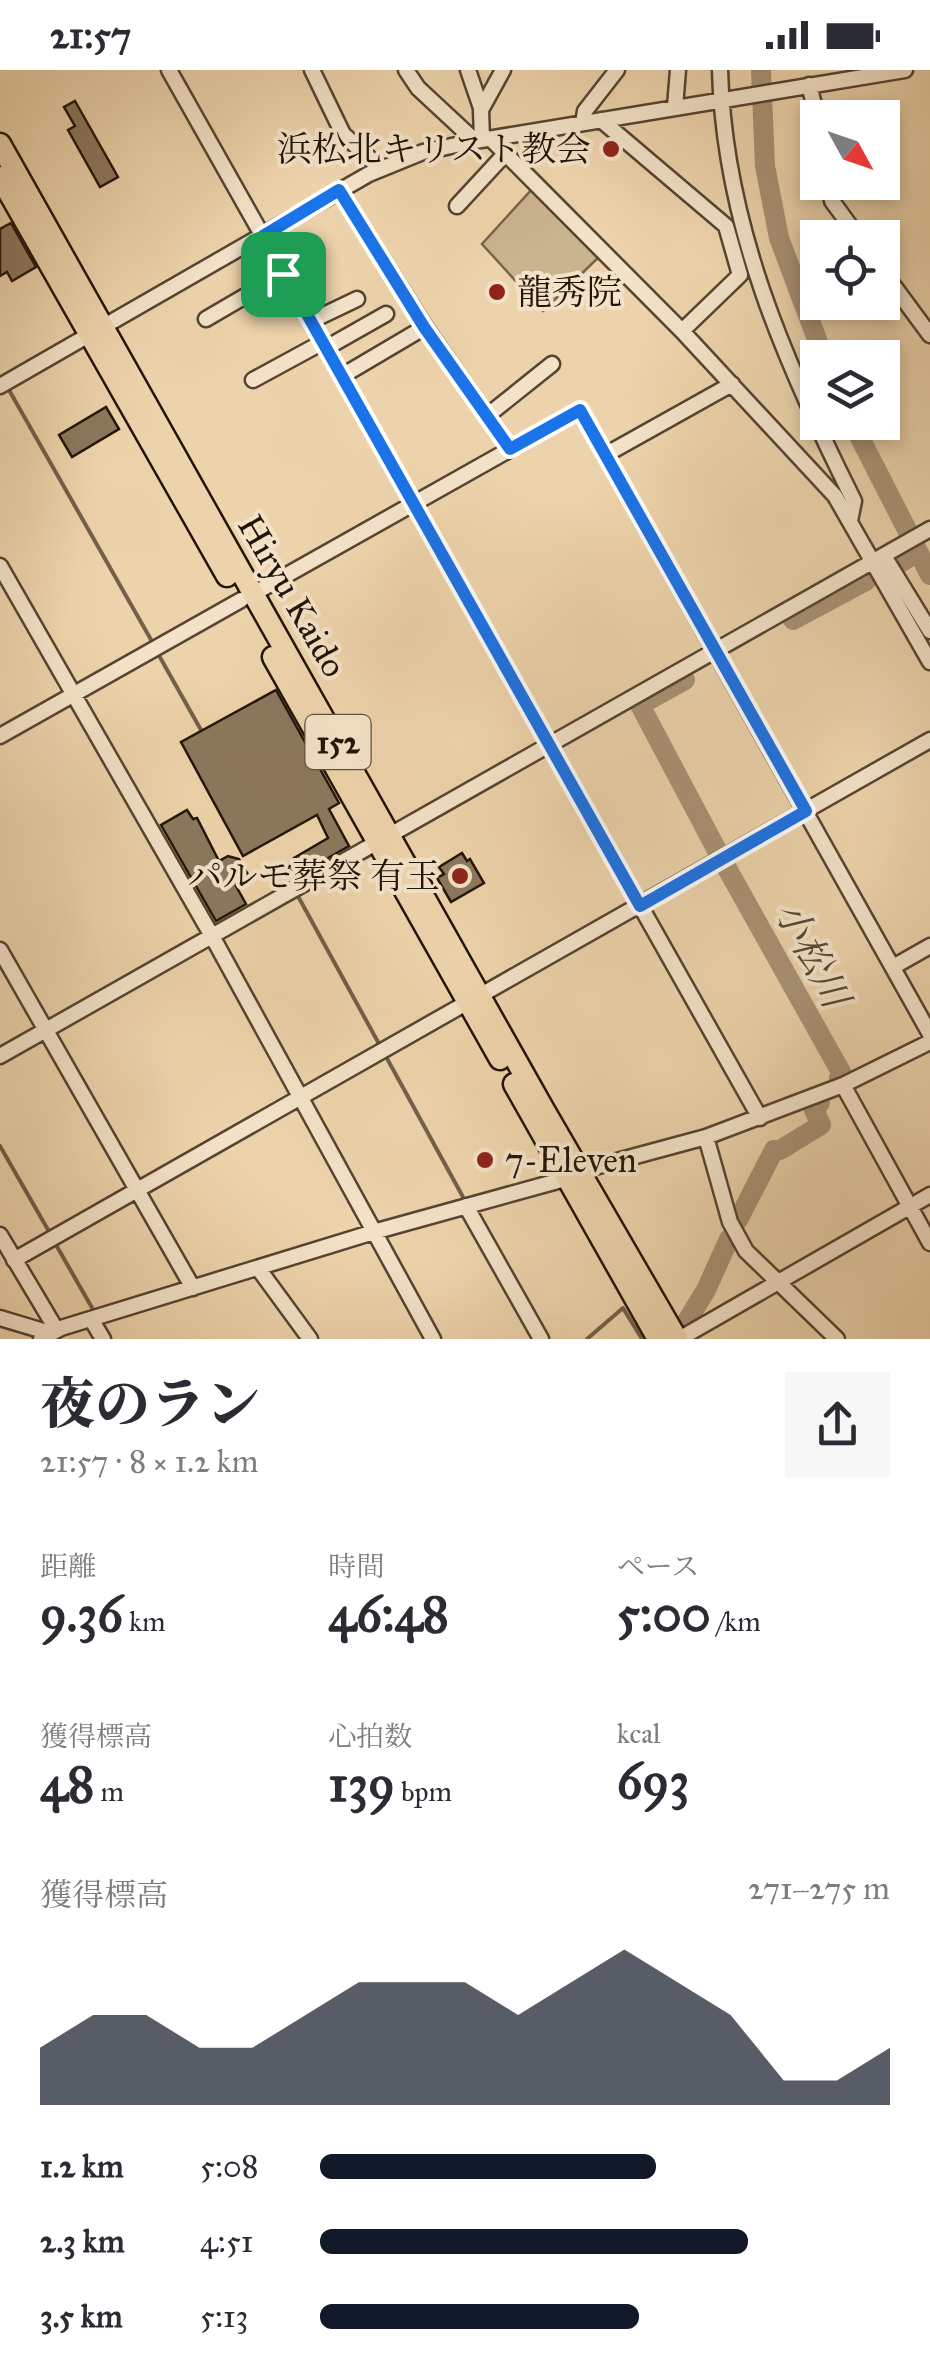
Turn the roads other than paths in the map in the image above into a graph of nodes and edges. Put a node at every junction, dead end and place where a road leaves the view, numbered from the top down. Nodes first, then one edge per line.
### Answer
1 (170, 70) edge
2 (312, 70) edge
3 (406, 70) edge
4 (468, 70) edge
5 (503, 70) edge
6 (617, 70) edge
7 (678, 70) edge
8 (720, 70) edge
9 (904, 70) edge
10 (804, 86) junction
11 (721, 99) junction
12 (810, 100) edge
13 (675, 106) junction
14 (481, 108) junction
15 (601, 120) junction
16 (583, 123) junction
17 (482, 140) junction
18 (0, 144) edge
19 (505, 154) junction
20 (380, 168) junction
21 (0, 177) edge
22 (339, 190) junction
23 (457, 206) dead end
24 (263, 236) junction
25 (283, 274) junction
26 (900, 293) edge
27 (357, 299) dead end
28 (386, 314) dead end
29 (206, 319) dead end
30 (310, 321) junction
31 (424, 327) junction
32 (96, 331) junction
33 (682, 331) junction
34 (929, 331) edge
35 (324, 345) junction
36 (552, 364) dead end
37 (342, 376) junction
38 (253, 380) dead end
39 (732, 384) junction
40 (0, 386) edge
41 (487, 416) junction
42 (510, 449) junction
43 (605, 456) junction
44 (414, 504) junction
45 (850, 521) junction
46 (930, 530) edge
47 (878, 559) junction
48 (0, 566) edge
49 (247, 597) junction
50 (930, 631) edge
51 (716, 651) junction
52 (930, 662) edge
53 (74, 694) junction
54 (0, 736) edge
55 (930, 740) edge
56 (550, 745) junction
57 (806, 811) junction
58 (383, 839) junction
59 (640, 906) junction
60 (212, 936) junction
61 (930, 946) edge
62 (0, 950) edge
63 (893, 967) junction
64 (474, 998) junction
65 (46, 1030) junction
66 (930, 1034) edge
67 (930, 1042) edge
68 (0, 1056) edge
69 (843, 1085) junction
70 (300, 1097) junction
71 (760, 1118) junction
72 (706, 1138) junction
73 (572, 1175) junction
74 (135, 1190) junction
75 (930, 1196) edge
76 (466, 1206) junction
77 (910, 1207) junction
78 (376, 1231) junction
79 (0, 1236) edge
80 (930, 1243) edge
81 (14, 1260) junction
82 (258, 1268) junction
83 (778, 1282) junction
84 (193, 1288) junction
85 (96, 1317) junction
86 (0, 1318) edge
87 (49, 1334) edge
88 (102, 1339) edge
89 (310, 1339) edge
90 (433, 1339) edge
91 (541, 1339) edge
92 (658, 1339) edge
93 (678, 1339) edge
94 (838, 1339) edge

1 - 24 street
2 - 20 street
3 - 17 street
4 - 14 street
5 - 14 street
6 - 16 street
7 - 13 street
8 - 11 street
9 - 10 street
10 - 11 street
10 - 12 street
11 - 13 street
11 - 45 street
13 - 15 street
14 - 17 street
15 - 16 street
15 - 33 street
16 - 17 street
17 - 19 street
17 - 20 street
18 - 32 highway, Hiryu Kaido / 152
19 - 23 street
19 - 33 street
20 - 22 street
21 - 32 highway, Hiryu Kaido / 152
22 - 24 street
22 - 31 street
24 - 25 street
24 - 32 street
25 - 29 street
25 - 30 street
26 - 34 street
27 - 30 street
28 - 35 street
30 - 35 street
31 - 37 street
31 - 41 street
32 - 40 street
32 - 49 highway, Hiryu Kaido / 152
33 - 39 street
35 - 37 street
35 - 38 street
36 - 41 street
37 - 44 street
39 - 43 street
39 - 45 street
41 - 42 street
42 - 43 street
42 - 44 street
43 - 51 street
44 - 49 street
44 - 56 street
45 - 47 street
46 - 47 street
47 - 50 street
47 - 51 street
47 - 52 street
48 - 53 street
49 - 53 street
49 - 58 highway, Hiryu Kaido / 152
51 - 56 street
51 - 57 street
53 - 54 street
53 - 60 street
55 - 57 street
56 - 58 street
56 - 59 street
57 - 59 street
57 - 63 street
58 - 60 street
58 - 64 highway, Hiryu Kaido / 152
59 - 64 street
59 - 71 street
60 - 65 street
60 - 70 street
61 - 63 street
62 - 65 street
63 - 66 street
64 - 70 street
64 - 73 highway, Hiryu Kaido / 152
65 - 68 street
65 - 74 street
67 - 69 street
69 - 71 street
69 - 77 street
70 - 74 street
70 - 78 street
71 - 72 street
72 - 73 street
72 - 83 street
73 - 76 street
73 - 92 highway, Hiryu Kaido / 152
73 - 93 highway, Hiryu Kaido / 152
74 - 81 street
74 - 84 street
75 - 77 street
76 - 78 street
76 - 91 street
77 - 80 street
77 - 83 street
78 - 82 street
78 - 90 street
79 - 81 street
81 - 87 street
82 - 84 street
82 - 89 street
83 - 93 street
83 - 94 street
84 - 85 street
85 - 87 street
85 - 88 street
86 - 87 street

